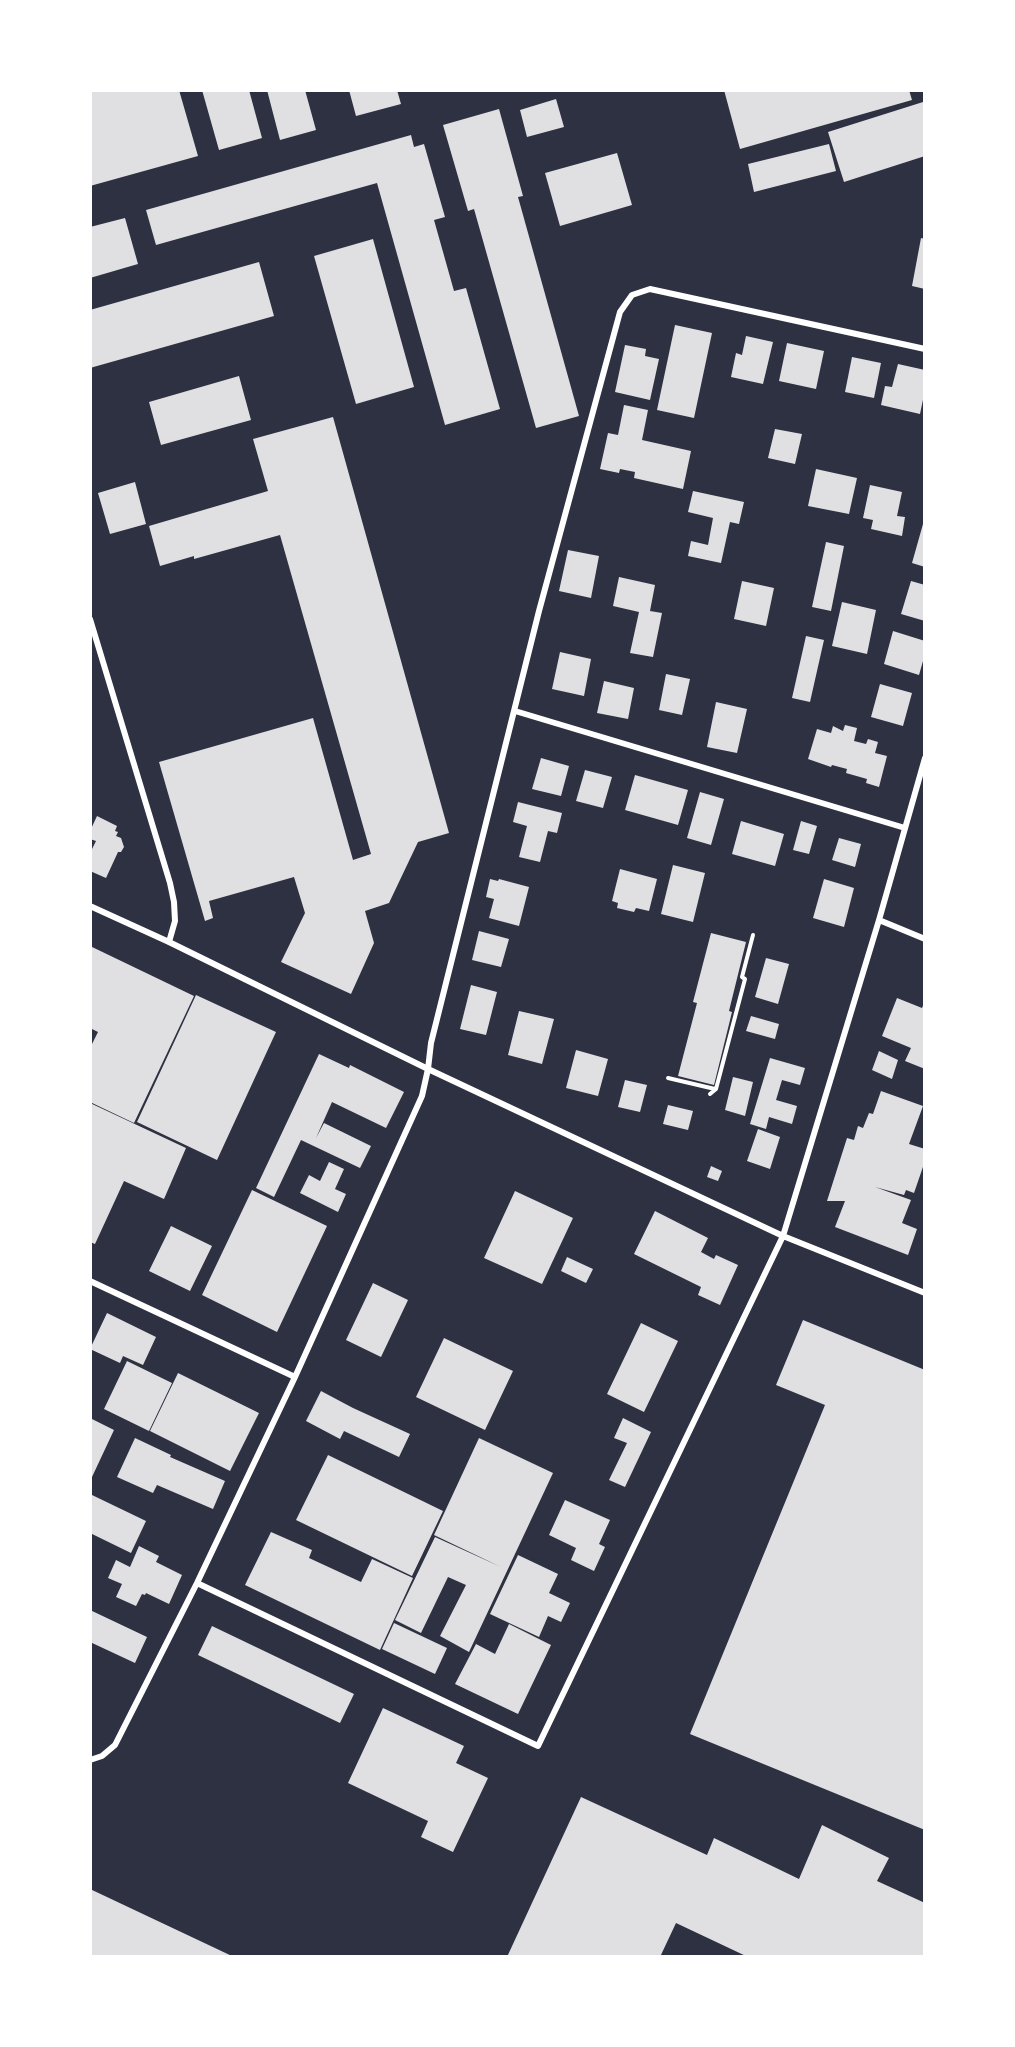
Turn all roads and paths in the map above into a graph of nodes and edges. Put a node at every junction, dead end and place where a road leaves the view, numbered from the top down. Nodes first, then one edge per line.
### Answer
1 (925, 350) edge
2 (90, 619) edge
3 (515, 711) junction
4 (925, 758) edge
5 (905, 828) junction
6 (90, 906) edge
7 (879, 920) junction
8 (753, 934) dead end
9 (925, 939) edge
10 (169, 942) junction
11 (428, 1069) junction
12 (668, 1078) dead end
13 (716, 1089) junction
14 (710, 1094) dead end
15 (783, 1236) junction
16 (90, 1281) edge
17 (925, 1293) edge
18 (295, 1377) junction
19 (197, 1583) junction
20 (90, 1760) edge

1 - 3 street
2 - 10 street
3 - 5 street
3 - 11 street
4 - 5 street
5 - 7 street
6 - 10 street
7 - 9 street
7 - 15 street
8 - 13 path
10 - 11 street
11 - 15 street
11 - 18 street
12 - 13 path
13 - 14 path
15 - 17 street
15 - 19 street
16 - 18 street
18 - 19 street
19 - 20 street

